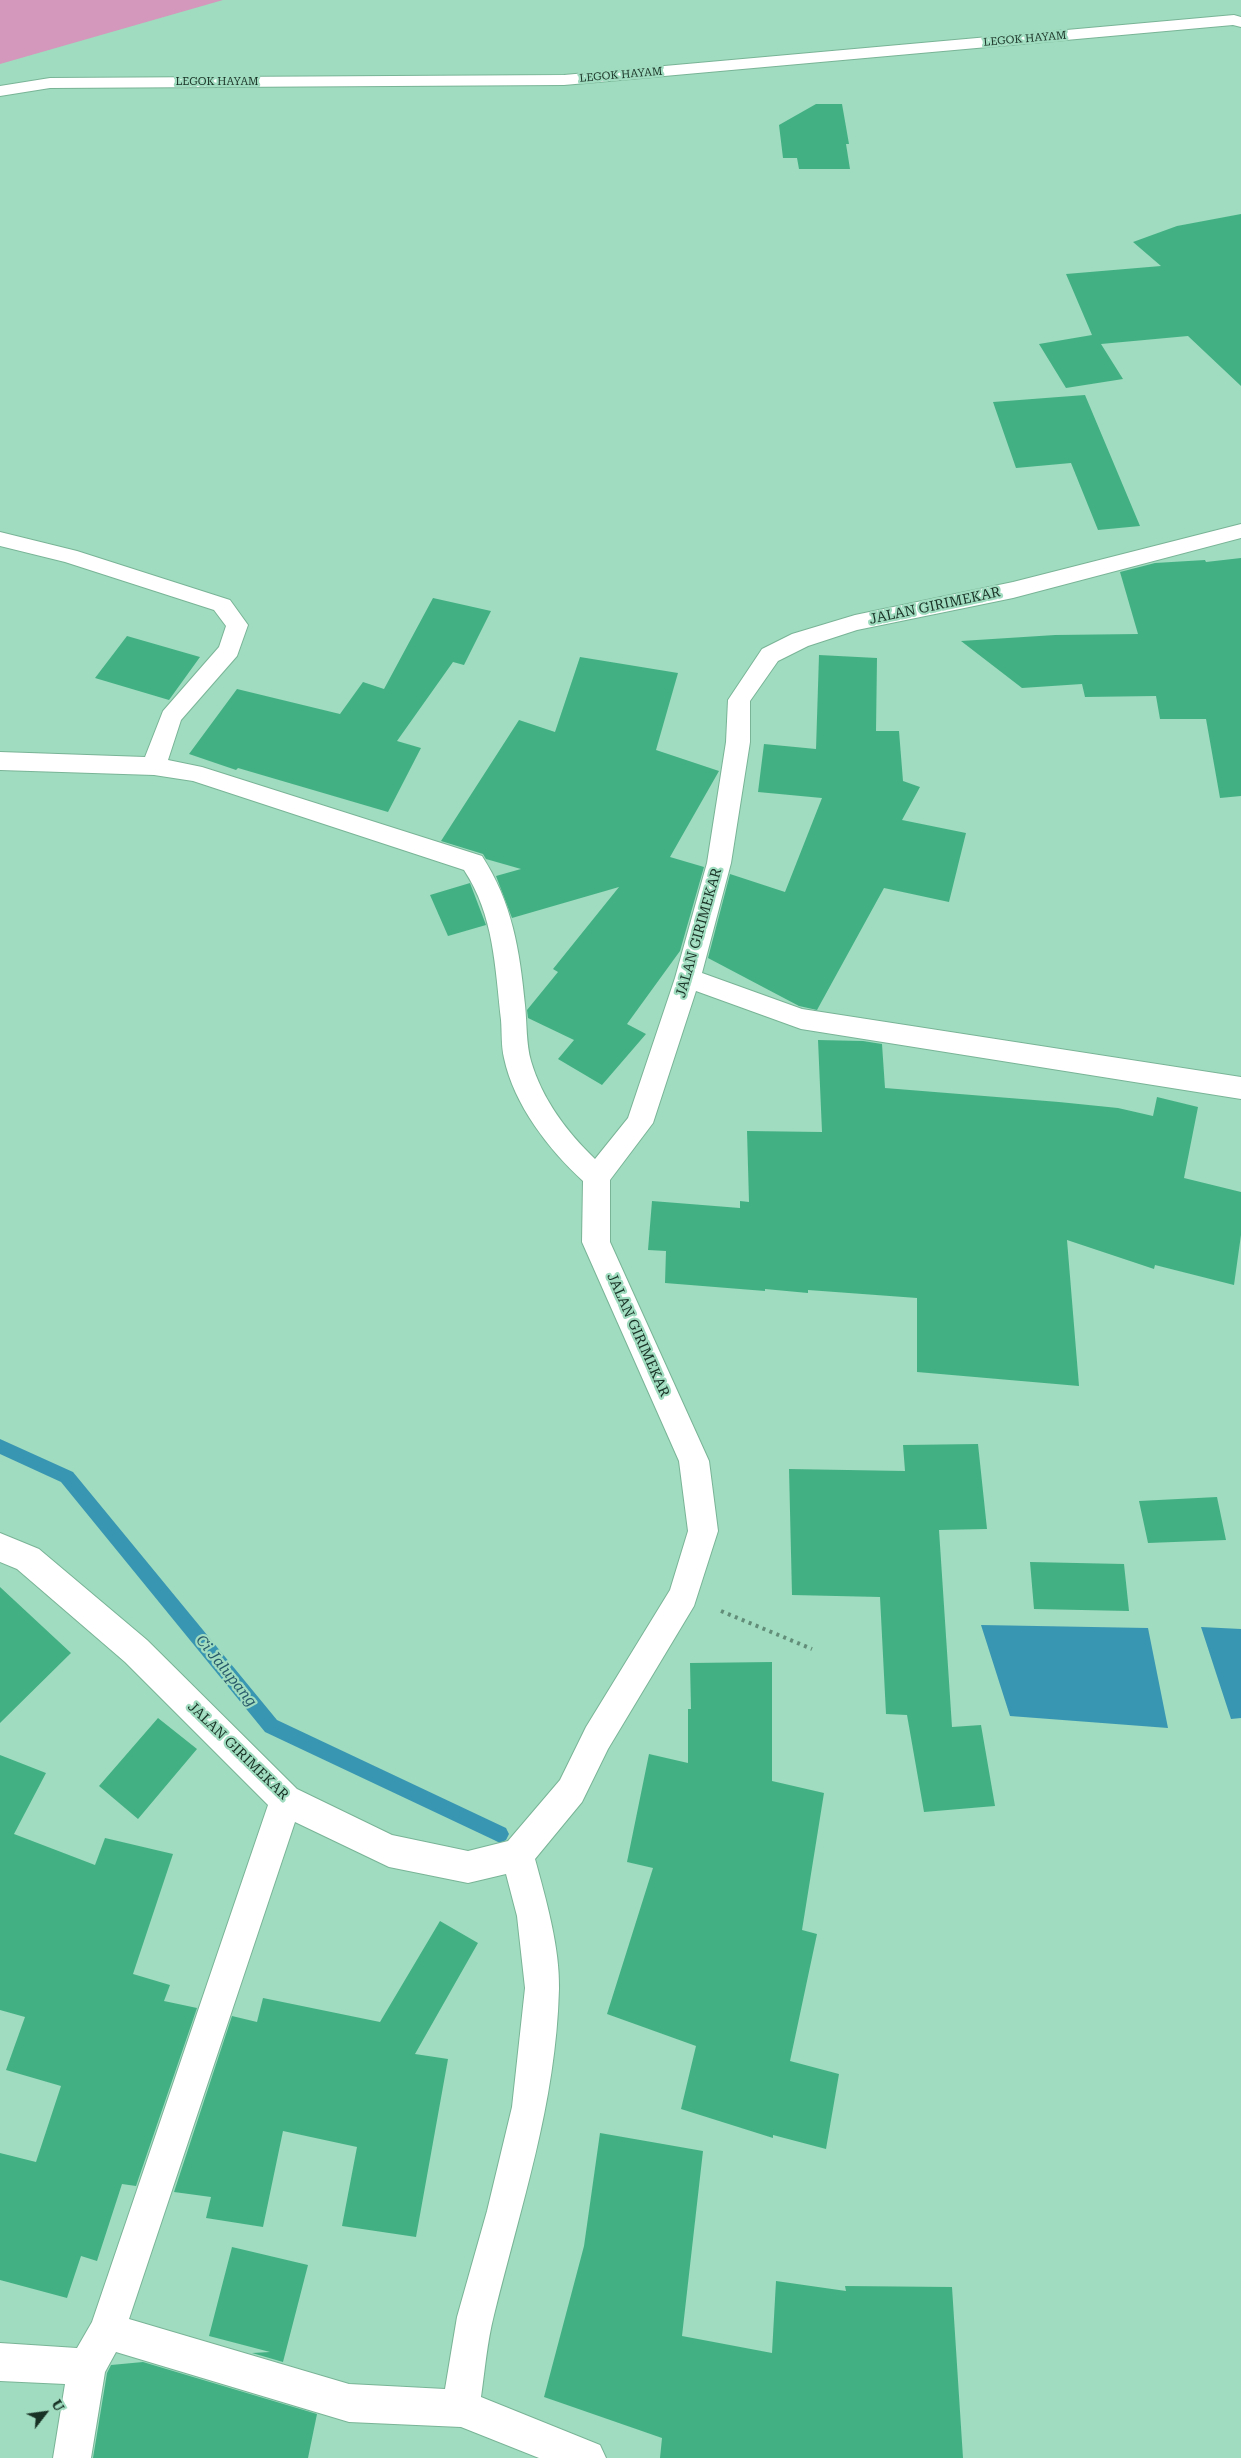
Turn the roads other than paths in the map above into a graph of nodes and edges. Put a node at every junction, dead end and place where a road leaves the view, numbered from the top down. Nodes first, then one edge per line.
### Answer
1 (1241, 22) edge
2 (0, 91) edge
3 (1241, 531) edge
4 (0, 539) edge
5 (0, 761) edge
6 (154, 766) junction
7 (688, 978) junction
8 (1241, 1088) edge
9 (597, 1177) junction
10 (0, 1547) edge
11 (286, 1800) junction
12 (517, 1855) junction
13 (107, 2331) junction
14 (0, 2362) edge
15 (87, 2368) junction
16 (461, 2408) junction
17 (72, 2458) edge
18 (587, 2458) edge

1 - 2 street, LEGOK HAYAM
3 - 7 street, JALAN GIRIMEKAR
4 - 6 street
5 - 6 street
6 - 9 street
7 - 8 street
7 - 9 street, JALAN GIRIMEKAR
9 - 12 street, JALAN GIRIMEKAR
10 - 11 street, JALAN GIRIMEKAR
11 - 12 street, JALAN GIRIMEKAR
11 - 13 street
12 - 16 street
13 - 15 street
13 - 16 street
14 - 15 street
15 - 17 street
16 - 18 street

